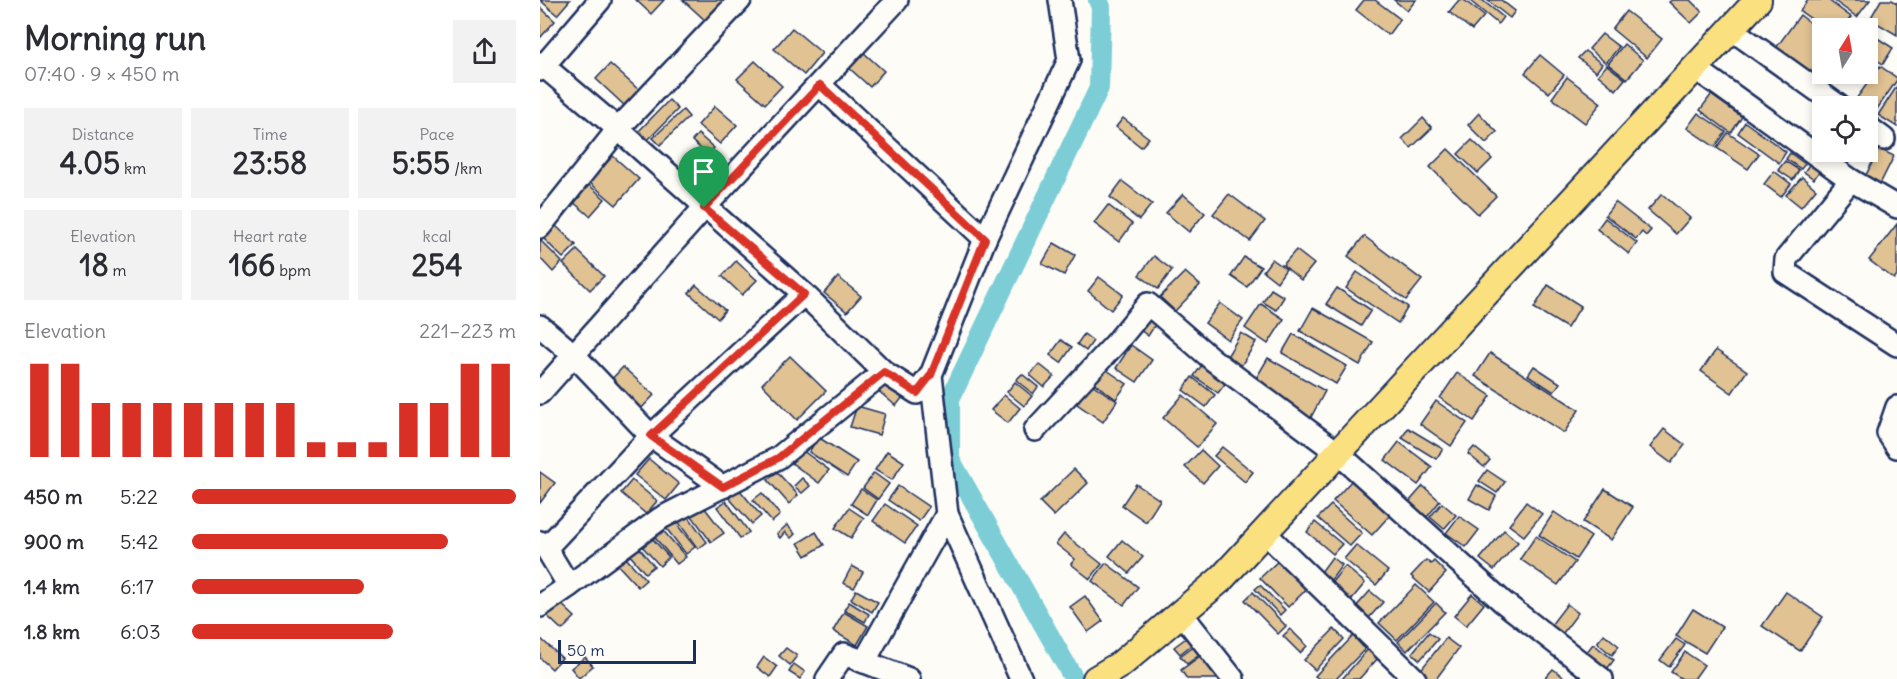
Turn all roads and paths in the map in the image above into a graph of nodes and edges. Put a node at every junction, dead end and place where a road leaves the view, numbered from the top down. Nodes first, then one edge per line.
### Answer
1 (600, 0) edge
2 (740, 0) edge
3 (897, 0) edge
4 (1060, 0) edge
5 (1758, 0) edge
6 (1731, 29) junction
7 (541, 66) edge
8 (1695, 68) junction
9 (820, 85) junction
10 (1825, 96) edge
11 (618, 129) junction
12 (1851, 180) junction
13 (1897, 207) edge
14 (704, 208) junction
15 (540, 227) edge
16 (985, 239) junction
17 (804, 294) junction
18 (540, 326) edge
19 (1897, 345) edge
20 (573, 354) junction
21 (884, 372) junction
22 (931, 375) junction
23 (540, 393) edge
24 (1897, 407) edge
25 (1035, 430) dead end
26 (651, 436) junction
27 (1897, 447) edge
28 (1338, 453) junction
29 (723, 487) junction
30 (947, 514) junction
31 (1264, 532) junction
32 (543, 545) edge
33 (569, 586) junction
34 (540, 606) edge
35 (1181, 613) junction
36 (864, 662) junction
37 (1115, 673) edge
38 (827, 679) edge
39 (909, 679) edge
40 (1021, 679) edge
41 (1233, 679) edge
42 (1415, 679) edge
43 (1602, 679) edge

1 - 7 street
2 - 11 street
3 - 9 street
4 - 16 street
5 - 6 main road
6 - 8 main road
6 - 10 street
7 - 11 street
8 - 12 street
8 - 28 main road
9 - 14 street
9 - 16 street
11 - 14 street
11 - 15 street
12 - 13 street
12 - 19 street
14 - 17 street
14 - 20 street
16 - 22 street
17 - 21 street
17 - 26 street
18 - 20 street
20 - 23 street
20 - 26 street
21 - 22 street
21 - 29 street
22 - 30 street
24 - 27 street
25 - 28 street
26 - 29 street
26 - 32 street
28 - 31 main road
28 - 43 street
29 - 33 street
30 - 36 street
30 - 40 street
31 - 35 main road
31 - 42 street
32 - 33 street
33 - 34 street
35 - 37 main road
35 - 41 street
36 - 38 street
36 - 39 street

